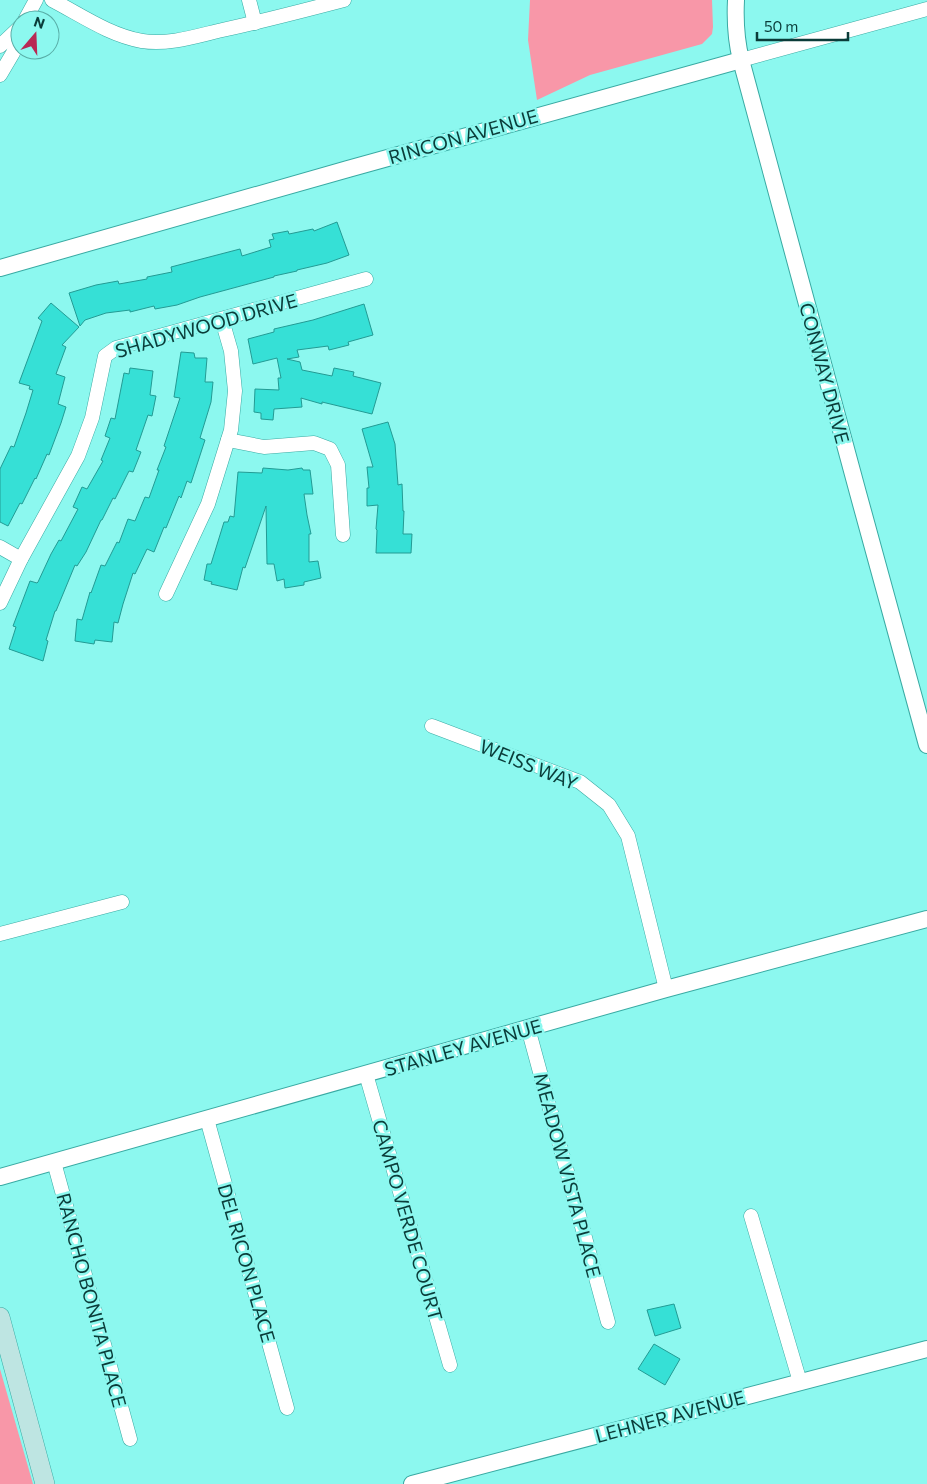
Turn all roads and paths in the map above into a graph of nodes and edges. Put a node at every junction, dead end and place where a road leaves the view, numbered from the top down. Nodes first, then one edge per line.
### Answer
1 (52, 0) edge
2 (249, 0) edge
3 (344, 0) edge
4 (736, 0) edge
5 (927, 9) edge
6 (255, 23) junction
7 (10, 36) edge
8 (0, 46) edge
9 (10, 57) edge
10 (741, 60) junction
11 (0, 74) edge
12 (0, 268) edge
13 (366, 279) dead end
14 (222, 320) junction
15 (228, 440) junction
16 (343, 535) dead end
17 (0, 546) edge
18 (21, 559) junction
19 (166, 594) dead end
20 (0, 603) edge
21 (924, 719) edge
22 (432, 726) dead end
23 (927, 745) edge
24 (122, 902) dead end
25 (927, 919) edge
26 (0, 934) edge
27 (666, 989) junction
28 (528, 1028) junction
29 (366, 1074) junction
30 (206, 1119) junction
31 (54, 1162) junction
32 (0, 1177) edge
33 (751, 1216) dead end
34 (0, 1317) edge
35 (608, 1322) dead end
36 (927, 1349) edge
37 (450, 1365) dead end
38 (800, 1382) junction
39 (287, 1408) dead end
40 (130, 1439) dead end
41 (45, 1484) edge
42 (412, 1484) edge

1 - 6 street
2 - 6 street
3 - 6 street
4 - 10 street, CONWAY DRIVE
5 - 10 street, RINCON AVENUE
7 - 8 street
9 - 11 street
10 - 12 street, RINCON AVENUE
10 - 21 street, CONWAY DRIVE
13 - 14 street, SHADYWOOD DRIVE
14 - 15 street
14 - 18 street, SHADYWOOD DRIVE
15 - 16 street
15 - 19 street
17 - 18 street
18 - 20 street, SHADYWOOD DRIVE
21 - 23 street, CONWAY DRIVE
22 - 27 street, WEISS WAY
24 - 26 street
25 - 27 street, STANLEY AVENUE
27 - 28 street, STANLEY AVENUE
28 - 29 street, STANLEY AVENUE
28 - 35 street, MEADOW VISTA PLACE
29 - 30 street, STANLEY AVENUE
29 - 37 street, CAMPO VERDE COURT
30 - 31 street, STANLEY AVENUE
30 - 39 street, DEL RICON PLACE
31 - 32 street, STANLEY AVENUE
31 - 40 street, RANCHO BONITA PLACE
33 - 38 street
34 - 41 main road
36 - 38 street, LEHNER AVENUE
38 - 42 street, LEHNER AVENUE

